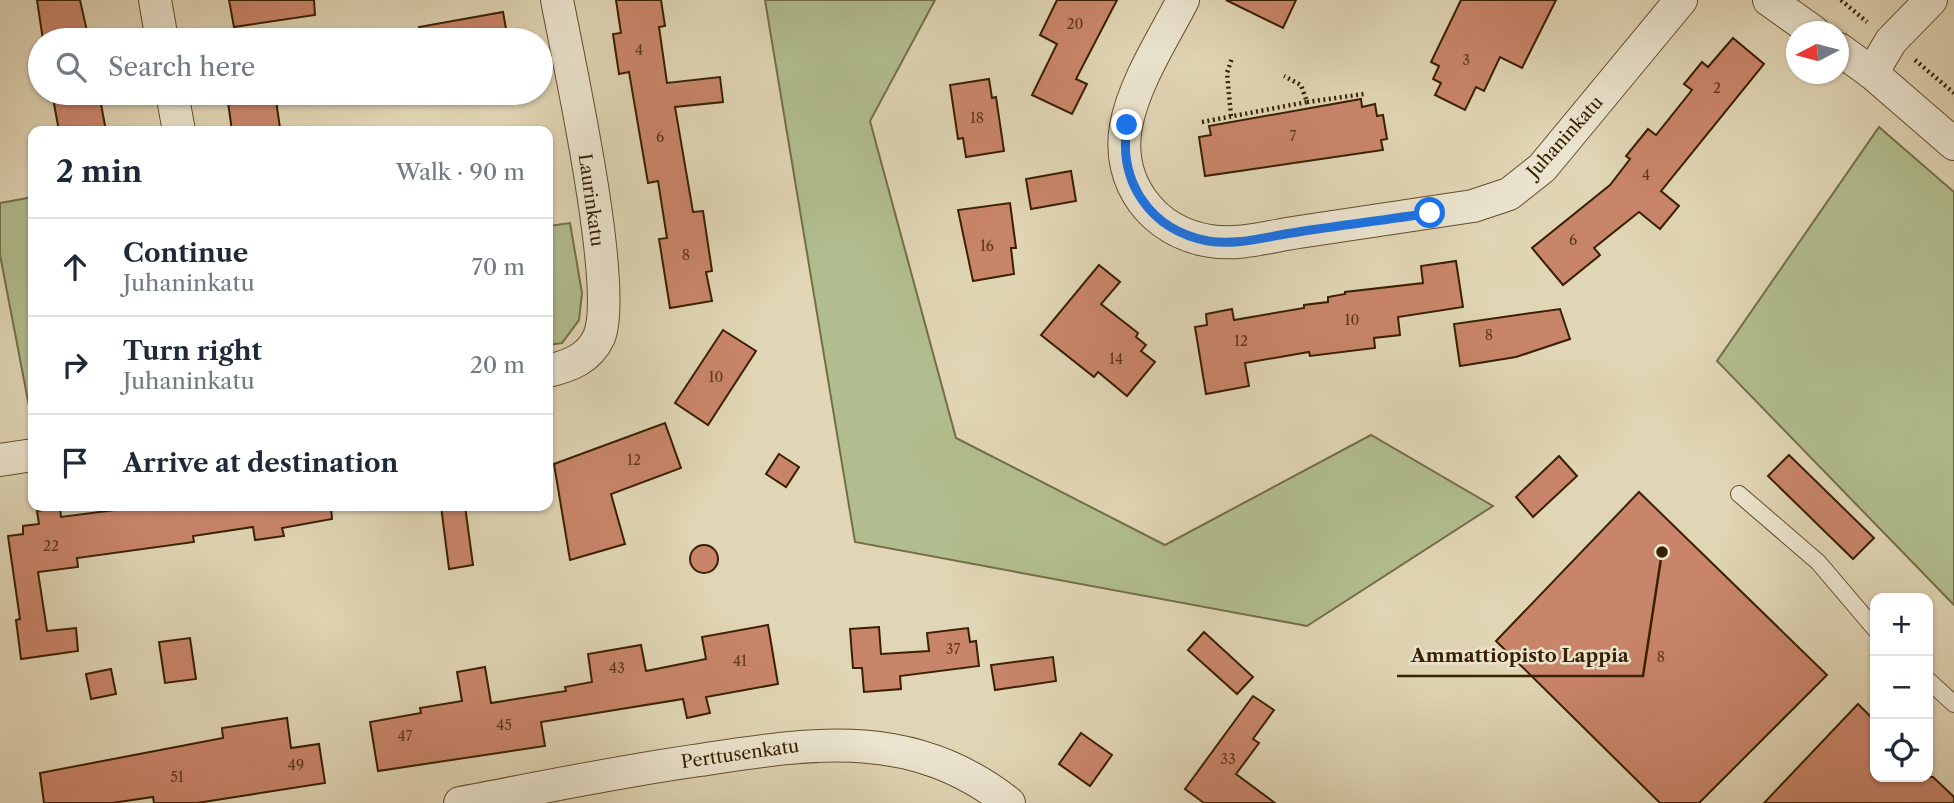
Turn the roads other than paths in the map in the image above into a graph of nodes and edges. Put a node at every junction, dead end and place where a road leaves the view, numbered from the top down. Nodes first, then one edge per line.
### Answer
1 (155, 0) edge
2 (557, 0) edge
3 (1183, 0) edge
4 (1681, 0) edge
5 (1769, 0) edge
6 (1931, 0) edge
7 (1799, 21) edge
8 (160, 28) edge
9 (1849, 56) edge
10 (1872, 73) junction
11 (174, 105) edge
12 (178, 126) edge
13 (1954, 144) edge
14 (553, 370) edge
15 (28, 456) edge
16 (0, 460) edge
17 (1739, 494) dead end
18 (1870, 622) edge
19 (1933, 685) edge
20 (1954, 704) edge
21 (460, 803) edge
22 (1009, 803) edge

1 - 8 street
2 - 14 street, Laurinkatu
3 - 4 street, Juhaninkatu
5 - 7 street
6 - 10 street
9 - 10 street
10 - 13 street
11 - 12 street
15 - 16 street
17 - 18 lane
19 - 20 lane
21 - 22 street, Perttusenkatu

